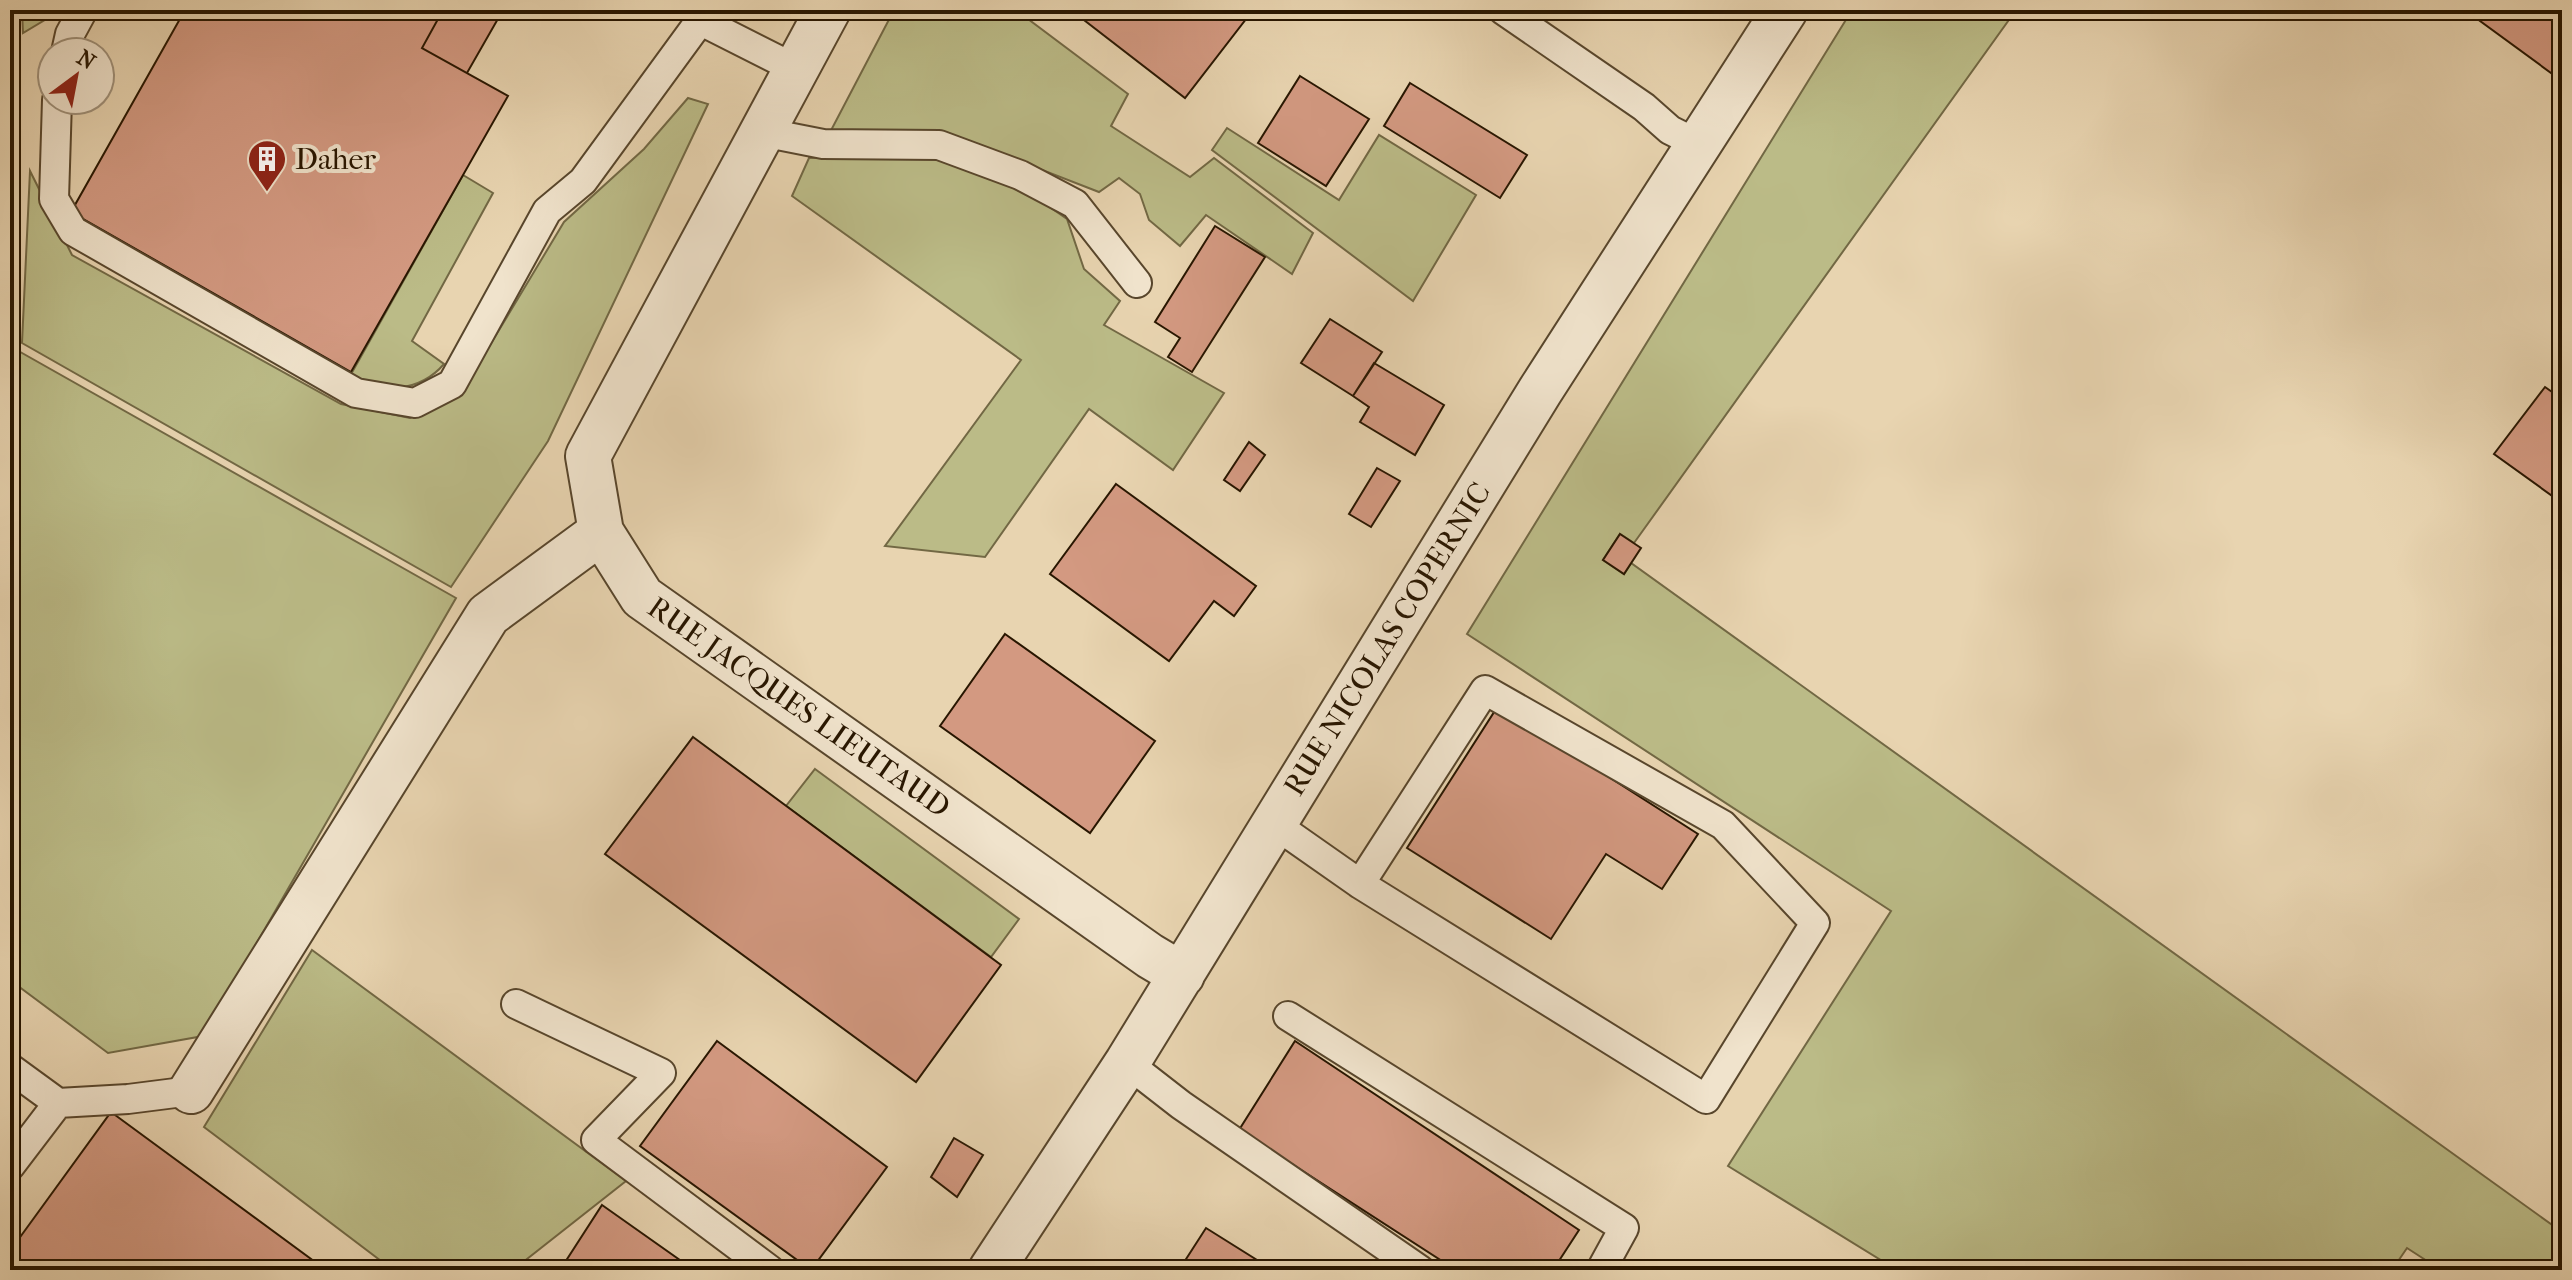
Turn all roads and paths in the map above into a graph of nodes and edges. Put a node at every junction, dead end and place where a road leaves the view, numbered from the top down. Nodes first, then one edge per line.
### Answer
1 (83, 10) edge
2 (828, 10) edge
3 (1503, 10) edge
4 (1783, 11) edge
5 (703, 15) edge
6 (70, 36) edge
7 (796, 69) junction
8 (57, 116) edge
9 (762, 132) junction
10 (1700, 145) junction
11 (1137, 283) dead end
12 (601, 532) junction
13 (1273, 823) junction
14 (1360, 884) junction
15 (1182, 975) junction
16 (516, 1004) dead end
17 (1288, 1016) dead end
18 (1127, 1063) junction
19 (10, 1068) edge
20 (191, 1091) joint
21 (58, 1103) junction
22 (10, 1166) edge
23 (770, 1270) edge
24 (991, 1270) edge
25 (1420, 1270) edge
26 (1601, 1270) edge

1 - 6 lane
2 - 7 street, RUE JACQUES LIEUTAUD
3 - 10 lane
4 - 10 street, RUE NICOLAS COPERNIC
5 - 7 lane
5 - 8 lane
7 - 9 street, RUE JACQUES LIEUTAUD
9 - 11 lane
9 - 12 street, RUE JACQUES LIEUTAUD
10 - 13 street, RUE NICOLAS COPERNIC
12 - 15 street, RUE JACQUES LIEUTAUD
12 - 20 street
13 - 14 lane
13 - 15 street, RUE NICOLAS COPERNIC
14 - 14 lane
15 - 18 street, RUE NICOLAS COPERNIC
16 - 23 lane
17 - 26 lane
18 - 24 street, RUE NICOLAS COPERNIC
18 - 25 lane
19 - 21 lane
20 - 21 lane
21 - 22 lane

